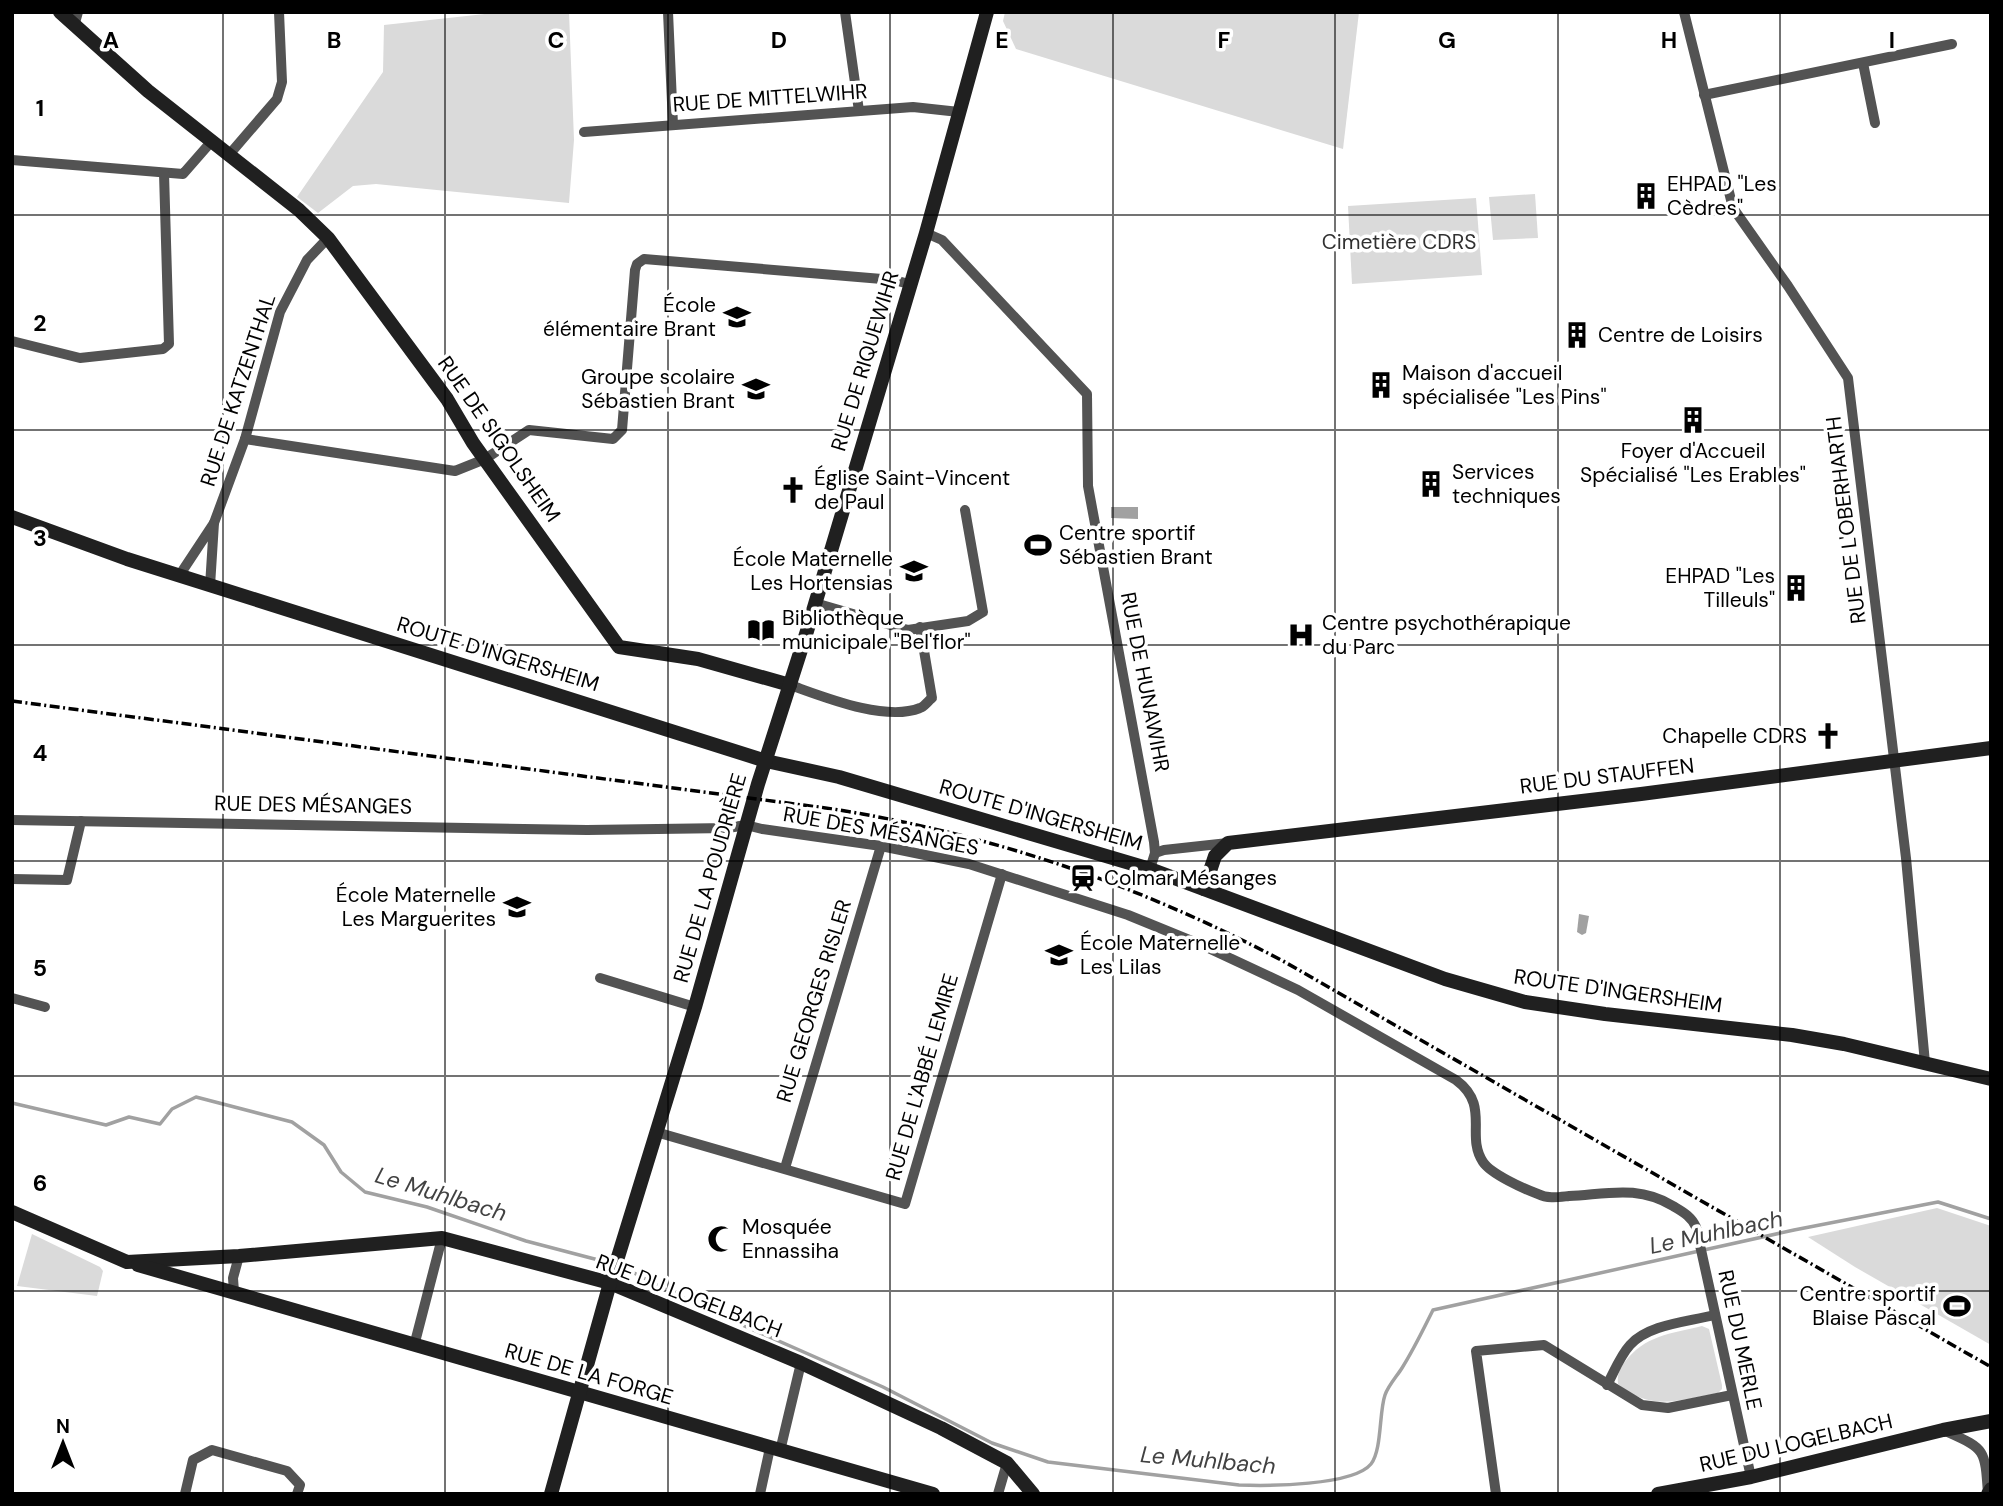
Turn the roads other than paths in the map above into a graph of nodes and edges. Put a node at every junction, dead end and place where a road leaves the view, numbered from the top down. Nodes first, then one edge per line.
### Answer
1 (60, 12) edge
2 (279, 12) edge
3 (668, 12) edge
4 (845, 12) edge
5 (987, 12) edge
6 (1684, 12) edge
7 (76, 18) edge
8 (1952, 44) dead end
9 (1863, 63) junction
10 (1704, 95) junction
11 (859, 111) junction
12 (959, 112) junction
13 (1875, 123) dead end
14 (673, 125) junction
15 (584, 132) dead end
16 (211, 142) junction
17 (228, 156) junction
18 (12, 160) edge
19 (164, 173) junction
20 (926, 233) junction
21 (328, 238) junction
22 (909, 284) junction
23 (12, 341) edge
24 (245, 439) junction
25 (485, 459) junction
26 (965, 510) dead end
27 (12, 517) edge
28 (214, 523) junction
29 (179, 576) junction
30 (210, 586) junction
31 (815, 603) junction
32 (920, 627) junction
33 (790, 685) junction
34 (1991, 748) edge
35 (1894, 760) junction
36 (766, 761) junction
37 (12, 820) edge
38 (81, 821) junction
39 (746, 825) junction
40 (1228, 843) junction
41 (881, 846) junction
42 (1155, 853) junction
43 (1150, 869) junction
44 (1002, 874) junction
45 (12, 879) edge
46 (1204, 889) junction
47 (600, 978) dead end
48 (12, 999) edge
49 (45, 1007) dead end
50 (695, 1007) junction
51 (1924, 1063) junction
52 (1991, 1079) edge
53 (656, 1132) junction
54 (785, 1168) junction
55 (12, 1212) edge
56 (1686, 1213) joint
57 (442, 1238) junction
58 (239, 1256) junction
59 (127, 1262) junction
60 (610, 1283) junction
61 (234, 1292) junction
62 (1714, 1315) junction
63 (414, 1346) junction
64 (801, 1363) junction
65 (1608, 1385) junction
66 (580, 1392) junction
67 (1732, 1395) junction
68 (1991, 1422) edge
69 (1943, 1430) junction
70 (775, 1450) junction
71 (1007, 1463) junction
72 (1751, 1477) junction
73 (1991, 1489) edge
74 (1668, 1493) edge
75 (185, 1494) edge
76 (297, 1494) edge
77 (551, 1494) edge
78 (760, 1494) edge
79 (933, 1494) edge
80 (998, 1494) edge
81 (1033, 1494) edge
82 (1496, 1494) edge
83 (1988, 1494) edge

1 - 7 street, RUE DE SIGOLSHEIM
2 - 17 street
3 - 14 street
4 - 11 street
5 - 12 street, RUE DE RIQUEWIHR
6 - 10 street, RUE DE L'OBERHARTH
7 - 16 street, RUE DE SIGOLSHEIM
8 - 9 street
9 - 10 street
9 - 13 street
10 - 35 street, RUE DE L'OBERHARTH
11 - 12 street, RUE DE MITTELWIHR
11 - 14 street, RUE DE MITTELWIHR
12 - 20 street, RUE DE RIQUEWIHR
14 - 15 street, RUE DE MITTELWIHR
16 - 17 street, RUE DE SIGOLSHEIM
16 - 19 street
17 - 21 street, RUE DE SIGOLSHEIM
18 - 19 street
19 - 23 street
20 - 22 street, RUE DE RIQUEWIHR
20 - 42 street, RUE DE HUNAWIHR
21 - 24 street, RUE DE KATZENTHAL
21 - 25 street, RUE DE SIGOLSHEIM
22 - 25 street
22 - 31 street, RUE DE RIQUEWIHR
24 - 25 street
24 - 28 street, RUE DE KATZENTHAL
25 - 33 street, RUE DE SIGOLSHEIM
26 - 32 street
27 - 29 street, ROUTE D'INGERSHEIM
28 - 29 street, RUE DE KATZENTHAL
28 - 30 street, RUE DE KATZENTHAL
29 - 30 street, ROUTE D'INGERSHEIM
30 - 36 street, ROUTE D'INGERSHEIM
31 - 32 street
31 - 33 street, RUE DE RIQUEWIHR
32 - 33 street
33 - 36 street, RUE DE RIQUEWIHR
34 - 35 street, RUE DU STAUFFEN
35 - 40 street, RUE DU STAUFFEN
35 - 51 street, RUE DE L'OBERHARTH
36 - 39 street, RUE DE LA POUDRIÈRE
36 - 43 street, ROUTE D'INGERSHEIM
37 - 38 street, RUE DES MÉSANGES
38 - 39 street, RUE DES MÉSANGES
38 - 45 street
39 - 41 street, RUE DES MÉSANGES
39 - 50 street, RUE DE LA POUDRIÈRE
40 - 42 street, RUE DU STAUFFEN
40 - 46 street
41 - 44 street, RUE DES MÉSANGES
41 - 54 street, RUE GEORGES RISLER
42 - 43 street, RUE DE HUNAWIHR
43 - 46 street, ROUTE D'INGERSHEIM
44 - 54 street, RUE DE L'ABBÉ LEMIRE
44 - 56 street, RUE DES MÉSANGES
46 - 51 street, ROUTE D'INGERSHEIM
47 - 50 street, RUE DE LA POUDRIÈRE
48 - 49 street
50 - 53 street, RUE DE LA POUDRIÈRE
51 - 52 street, ROUTE D'INGERSHEIM
53 - 54 street, RUE DE L'ABBÉ LEMIRE
53 - 60 street, RUE DE LA POUDRIÈRE
55 - 59 street, RUE DU LOGELBACH
56 - 62 street, RUE DU MERLE
57 - 58 street, RUE DU LOGELBACH
57 - 60 street, RUE DU LOGELBACH
57 - 63 street
58 - 59 street, RUE DU LOGELBACH
58 - 61 street
59 - 61 street, RUE DE LA FORGE
60 - 64 street, RUE DU LOGELBACH
60 - 66 street, RUE DE LA POUDRIÈRE
61 - 63 street, RUE DE LA FORGE
62 - 65 street
62 - 67 street, RUE DU MERLE
63 - 66 street, RUE DE LA FORGE
64 - 70 street
64 - 71 street, RUE DU LOGELBACH
65 - 67 street
65 - 82 street
66 - 70 street, RUE DE LA FORGE
66 - 77 street, RUE DE LA POUDRIÈRE
67 - 72 street, RUE DU MERLE
68 - 69 street, RUE DU LOGELBACH
69 - 72 street, RUE DU LOGELBACH
69 - 83 street
70 - 78 street
70 - 79 street, RUE DE LA FORGE
71 - 80 street
71 - 81 street, RUE DU LOGELBACH
72 - 74 street, RUE DU LOGELBACH
73 - 83 street
75 - 76 street

